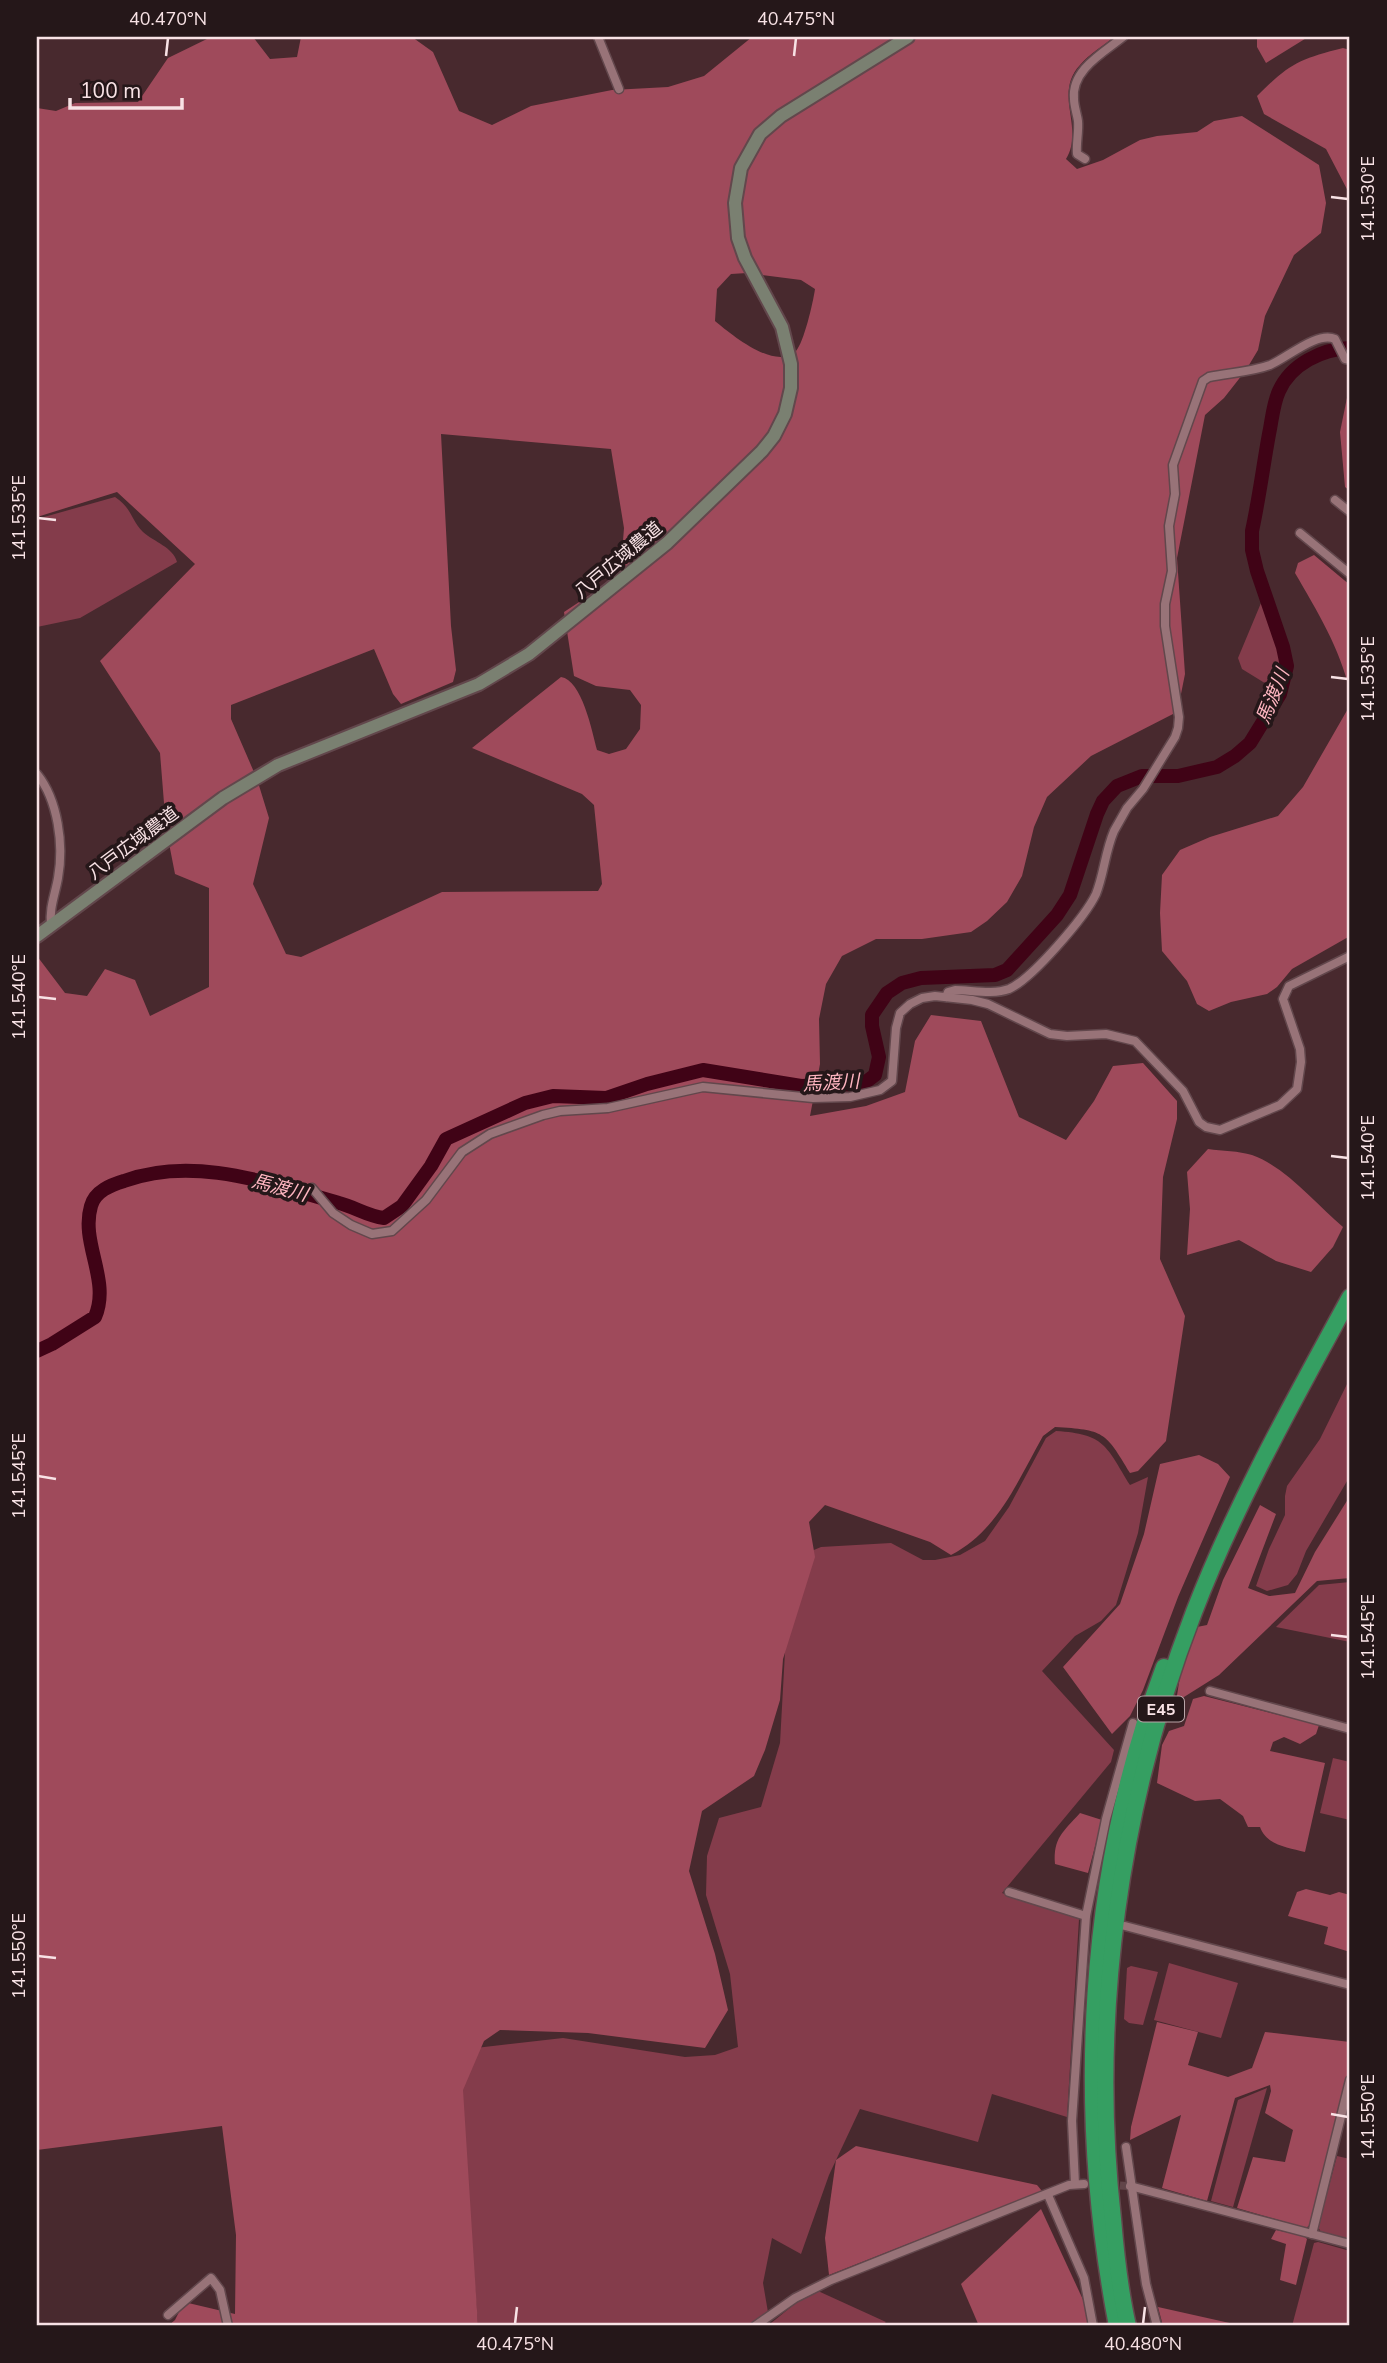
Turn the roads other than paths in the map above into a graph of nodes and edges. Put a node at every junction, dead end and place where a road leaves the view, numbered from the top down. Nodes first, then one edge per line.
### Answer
1 (597, 37) edge
2 (908, 37) edge
3 (1123, 37) edge
4 (619, 89) dead end
5 (1085, 159) dead end
6 (1350, 360) edge
7 (1335, 500) dead end
8 (1350, 512) edge
9 (1300, 533) dead end
10 (1350, 573) edge
11 (37, 774) edge
12 (51, 926) junction
13 (37, 936) edge
14 (1350, 956) edge
15 (946, 997) junction
16 (313, 1188) dead end
17 (1350, 1297) edge
18 (1264, 1457) junction
19 (1210, 1691) dead end
20 (1133, 1723) dead end
21 (1350, 1729) edge
22 (1009, 1892) dead end
23 (1086, 1916) junction
24 (1125, 1926) dead end
25 (1350, 1985) edge
26 (1350, 2080) edge
27 (1126, 2147) dead end
28 (1108, 2180) junction
29 (1130, 2186) junction
30 (1048, 2195) junction
31 (1312, 2234) junction
32 (1350, 2244) edge
33 (167, 2315) dead end
34 (228, 2326) edge
35 (755, 2326) edge
36 (1093, 2326) edge
37 (1117, 2326) edge
38 (1128, 2326) edge
39 (1139, 2326) edge
40 (1157, 2326) edge

1 - 4 street
2 - 12 street, 八戸広域農道
3 - 5 street
6 - 15 street
7 - 8 street
9 - 10 street
11 - 12 street
12 - 13 street, 八戸広域農道
14 - 15 street
15 - 16 street
17 - 18 highway, E45
18 - 28 highway, E45
18 - 37 highway, E45
19 - 21 street
20 - 23 street
22 - 23 street
23 - 30 street
24 - 25 street
26 - 31 street
27 - 29 street
28 - 38 highway, E45
28 - 39 highway
29 - 31 street
29 - 40 street
30 - 35 street
30 - 36 street
31 - 32 street
33 - 34 street

